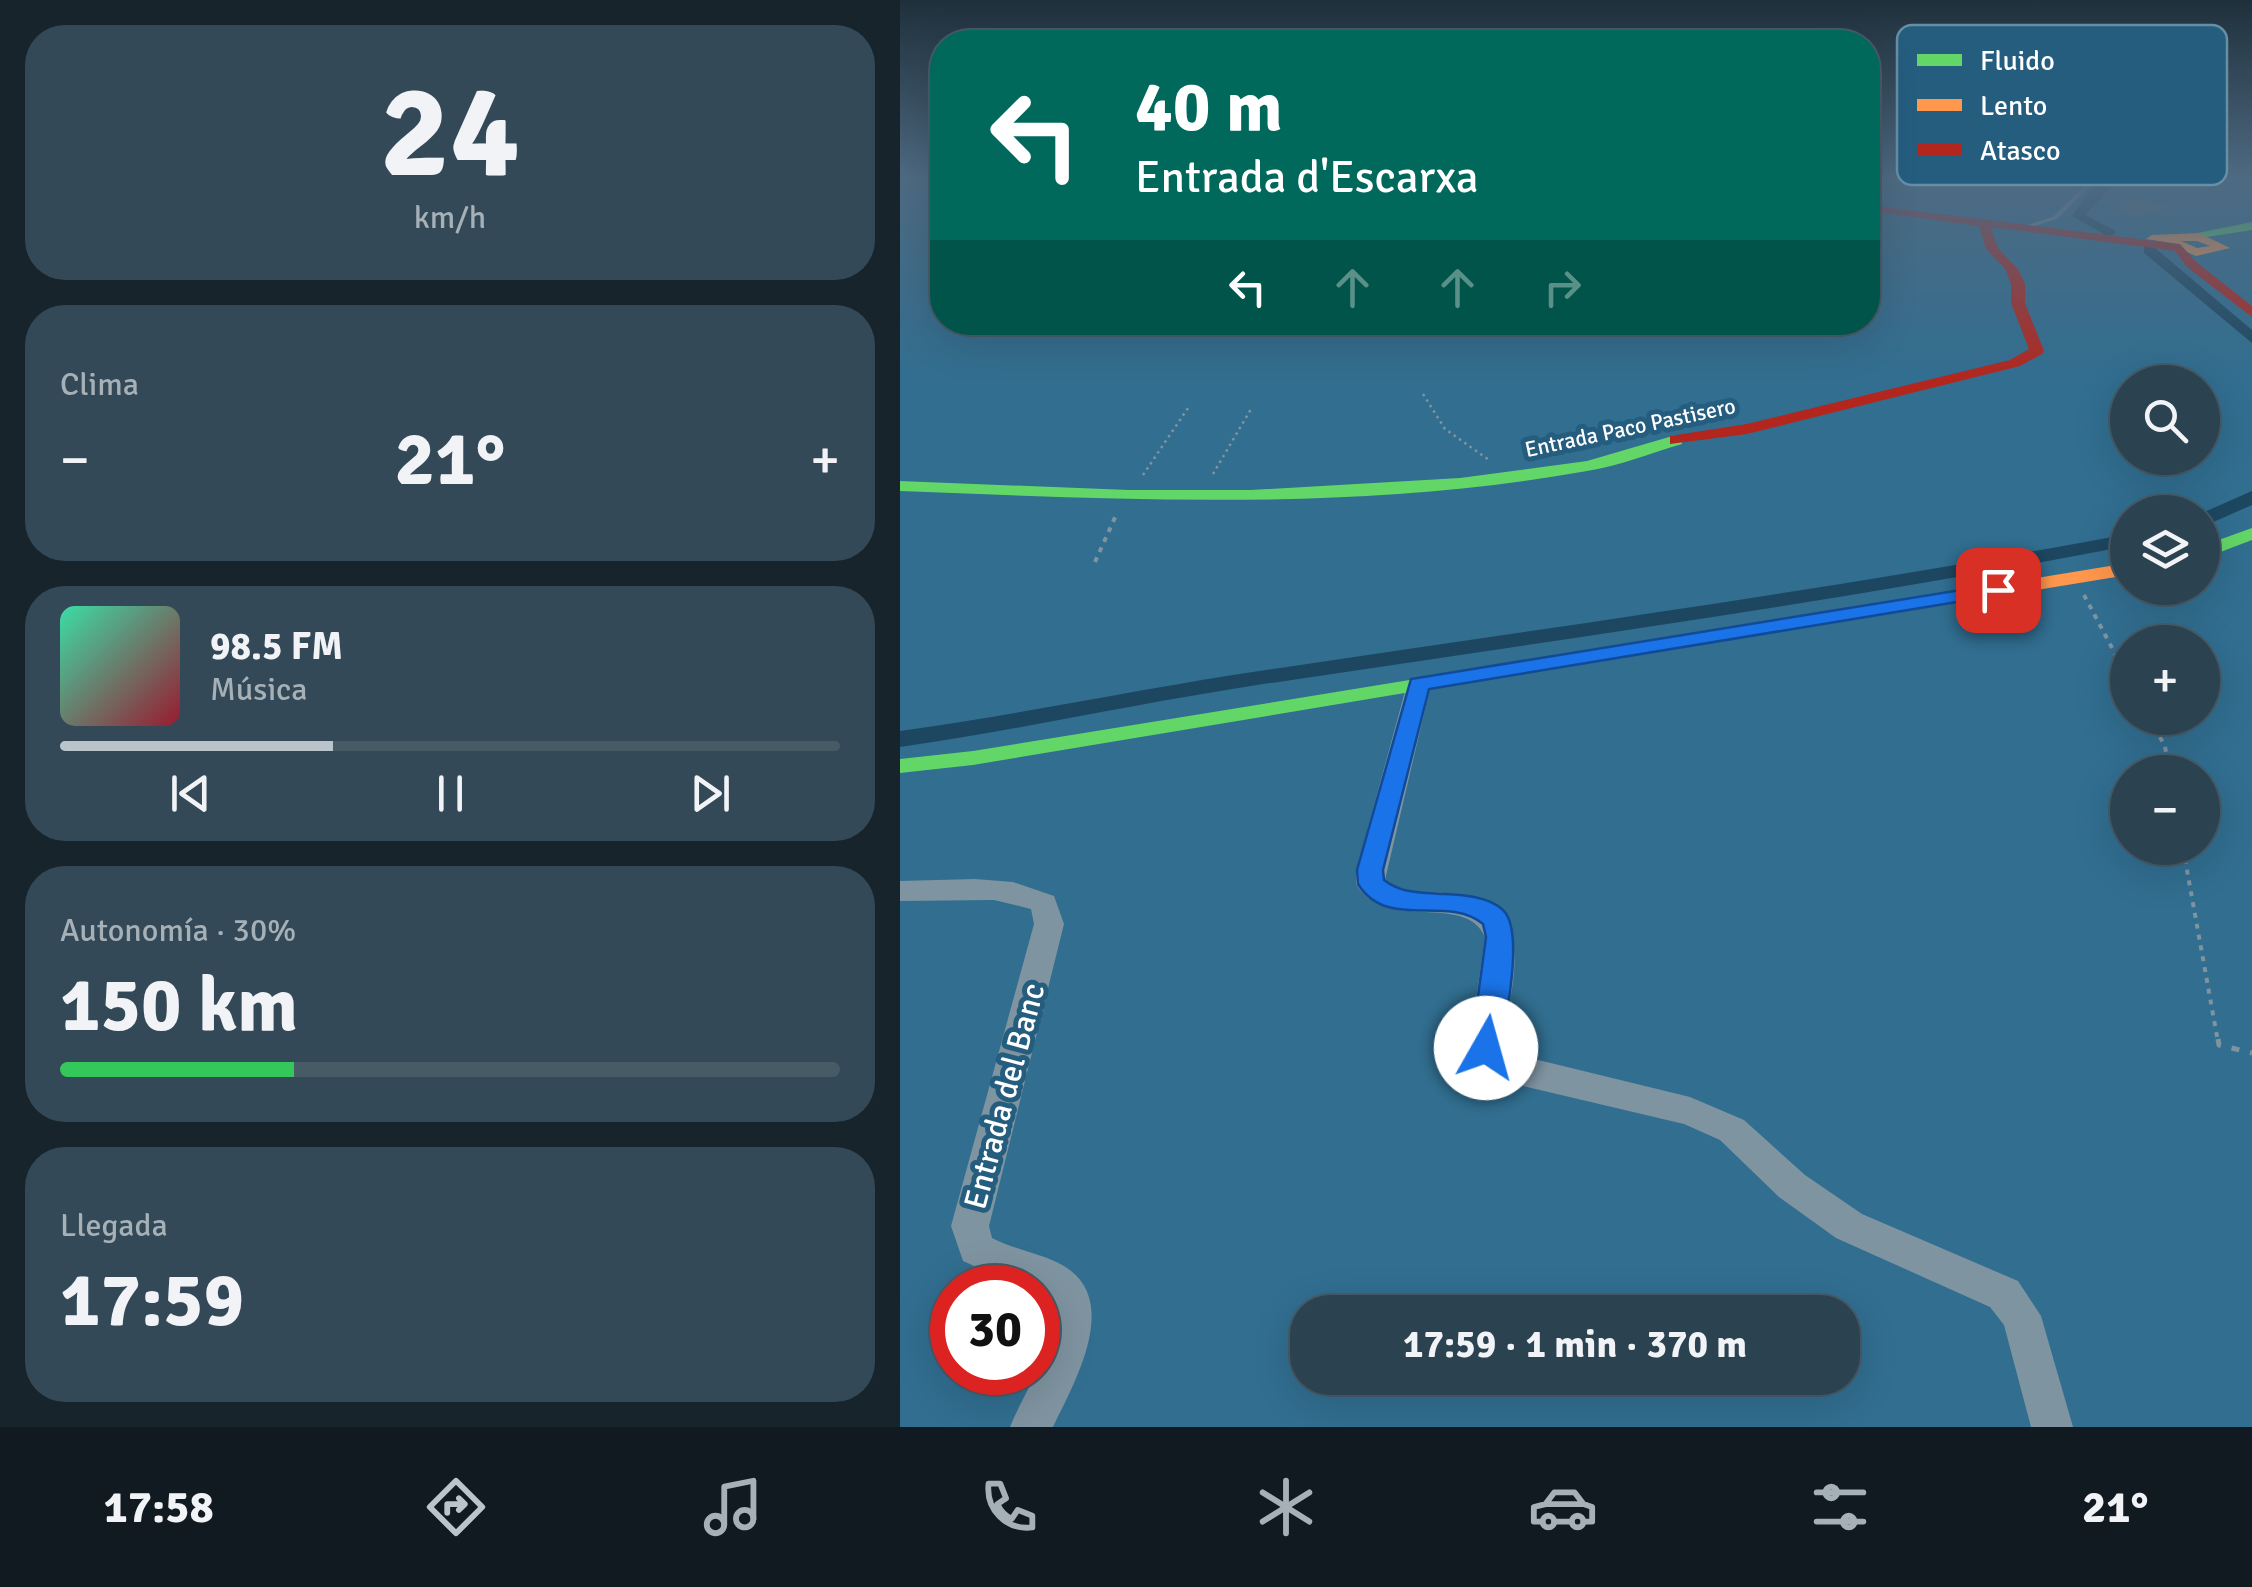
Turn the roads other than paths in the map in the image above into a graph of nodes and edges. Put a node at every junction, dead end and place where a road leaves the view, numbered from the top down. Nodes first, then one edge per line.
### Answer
1 (1991, 247) edge
2 (2188, 247) edge
3 (2226, 247) edge
4 (2213, 256) junction
5 (2252, 313) edge
6 (900, 486) edge
7 (2252, 534) edge
8 (2220, 546) edge
9 (2110, 572) edge
10 (1419, 684) junction
11 (900, 766) edge
12 (900, 891) edge
13 (1031, 1427) edge
14 (2052, 1427) edge

1 - 6 street, Entrada Paco Pastisero
2 - 4 street
3 - 4 street
4 - 5 street
7 - 8 street
9 - 10 street
10 - 11 street
10 - 14 street
12 - 13 street, Entrada del Banc

